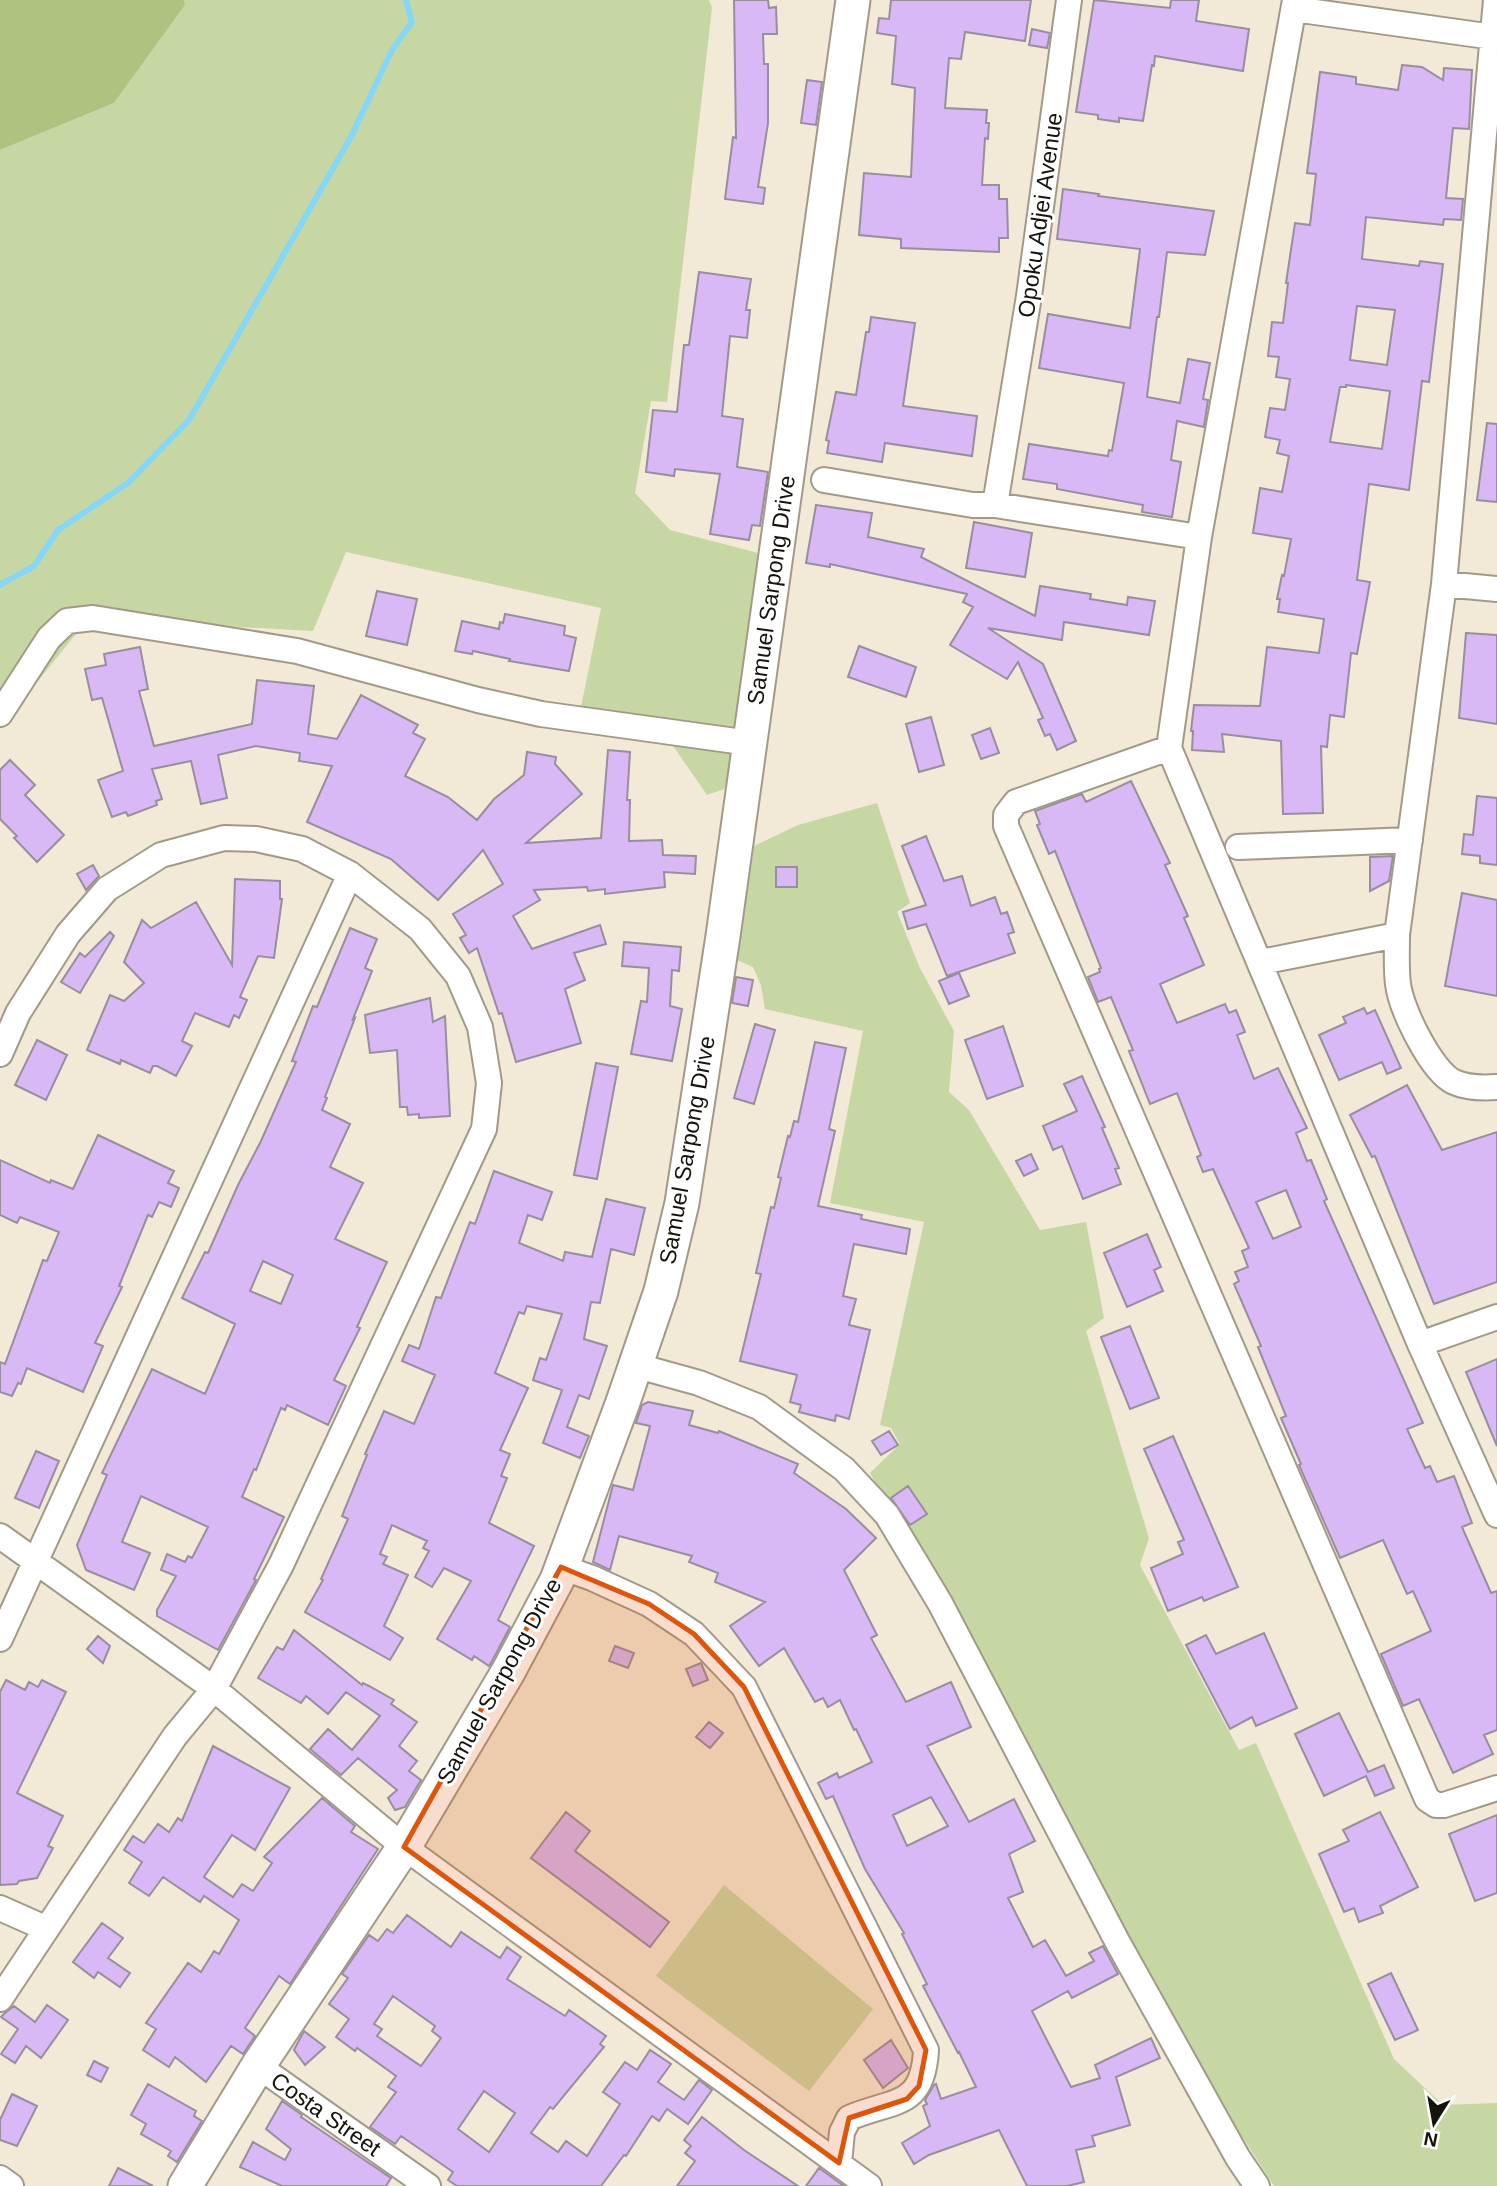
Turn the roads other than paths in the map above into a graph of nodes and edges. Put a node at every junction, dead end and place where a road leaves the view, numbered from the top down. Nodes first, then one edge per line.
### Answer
1 (853, 0) edge
2 (1069, 0) edge
3 (1496, 0) edge
4 (1295, 4) edge
5 (1493, 37) junction
6 (824, 480) dead end
7 (995, 505) junction
8 (1199, 537) junction
9 (1444, 584) junction
10 (1497, 589) edge
11 (0, 715) edge
12 (750, 743) junction
13 (1169, 748) junction
14 (1410, 840) junction
15 (1238, 847) dead end
16 (350, 874) junction
17 (1398, 935) junction
18 (1261, 962) junction
19 (0, 1054) edge
20 (1497, 1087) edge
21 (1497, 1317) edge
22 (1420, 1344) junction
23 (634, 1365) junction
24 (1497, 1515) edge
25 (0, 1536) edge
26 (35, 1562) junction
27 (561, 1567) junction
28 (0, 1639) edge
29 (214, 1689) junction
30 (1497, 1788) edge
31 (404, 1847) junction
32 (0, 1908) edge
33 (45, 1928) junction
34 (0, 1999) edge
35 (258, 2066) junction
36 (839, 2163) junction
37 (0, 2178) edge
38 (11, 2186) edge
39 (185, 2186) edge
40 (428, 2186) edge
41 (869, 2186) edge
42 (1257, 2186) edge

1 - 12 street, Samuel Sarpong Drive
2 - 7 street, Opoku Adjei Avenue
3 - 5 street
4 - 5 street
4 - 8 street
5 - 9 street
6 - 7 street
7 - 8 street
8 - 13 street
9 - 10 street
9 - 14 street
11 - 12 street
12 - 23 street, Samuel Sarpong Drive
13 - 18 street
13 - 30 street
14 - 15 street
14 - 17 street
16 - 19 street
16 - 26 street
16 - 29 street
17 - 18 street
17 - 20 street
18 - 22 street
21 - 22 street
22 - 24 street
23 - 27 street, Samuel Sarpong Drive
23 - 42 street
25 - 26 street
26 - 28 street
26 - 29 street
27 - 31 street, Samuel Sarpong Drive
27 - 36 street
29 - 31 street
29 - 33 street
31 - 35 street, Samuel Sarpong Drive
31 - 36 street
32 - 33 street
33 - 34 street
35 - 39 street, Samuel Sarpong Drive
35 - 40 street, Costa Street
36 - 41 street
37 - 38 street

